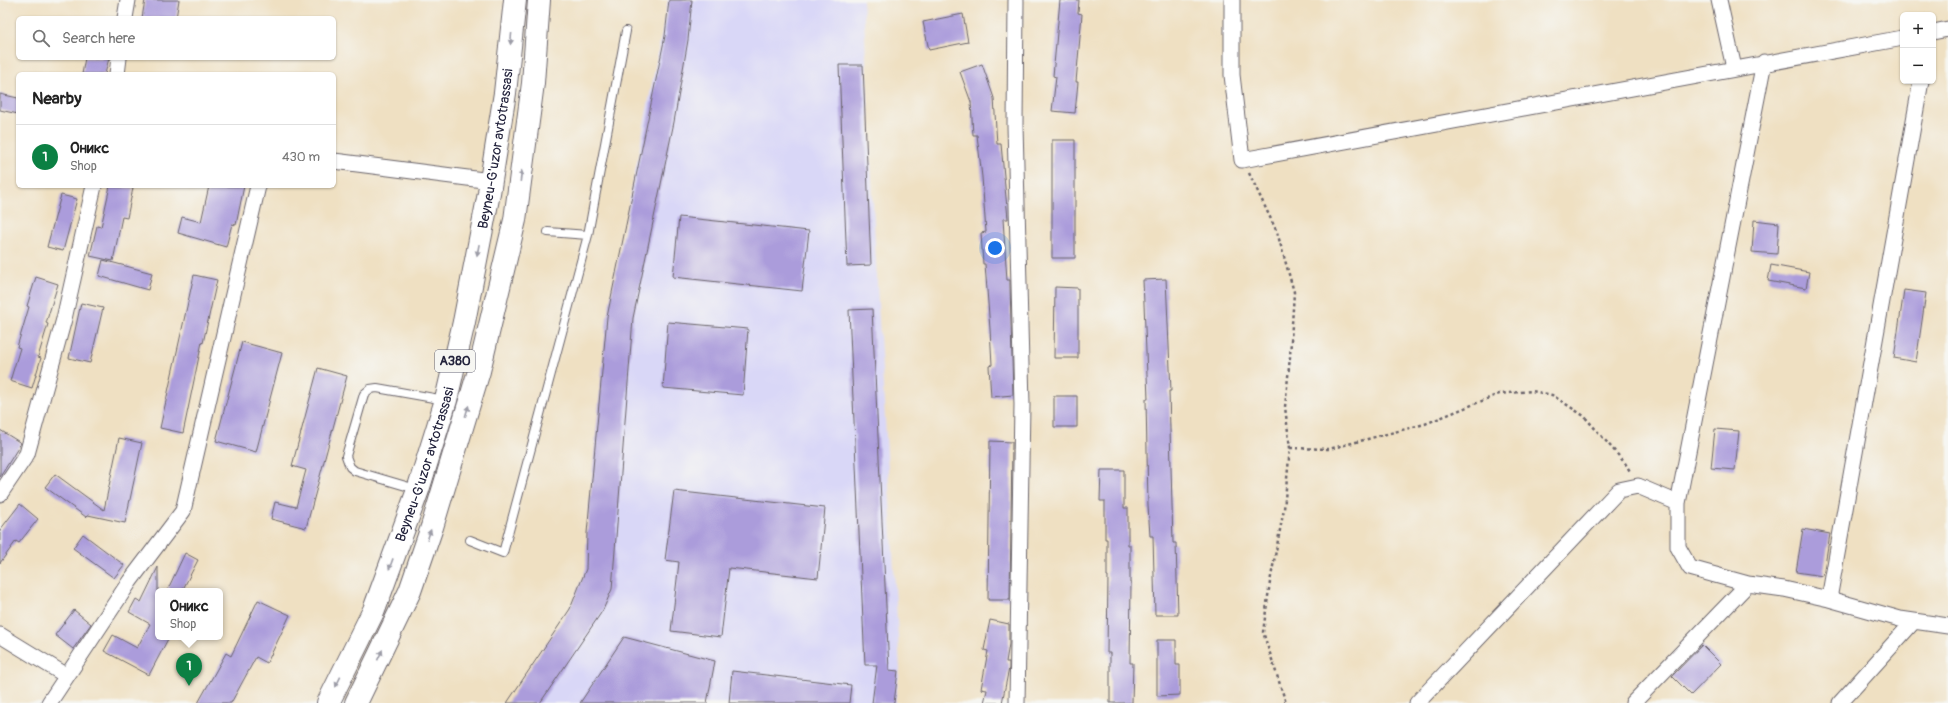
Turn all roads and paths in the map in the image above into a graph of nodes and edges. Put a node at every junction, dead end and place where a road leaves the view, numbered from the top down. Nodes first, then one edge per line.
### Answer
1 (128, 0) edge
2 (515, 0) edge
3 (539, 0) edge
4 (1016, 0) edge
5 (1232, 0) edge
6 (1719, 0) edge
7 (125, 16) edge
8 (1948, 29) edge
9 (626, 31) dead end
10 (1936, 31) edge
11 (1900, 39) edge
12 (119, 60) edge
13 (1764, 62) junction
14 (1734, 68) junction
15 (116, 72) edge
16 (1920, 84) edge
17 (1242, 160) junction
18 (336, 161) edge
19 (490, 187) junction
20 (94, 188) edge
21 (258, 188) edge
22 (518, 200) junction
23 (548, 232) dead end
24 (588, 235) junction
25 (446, 400) junction
26 (1290, 448) junction
27 (1638, 486) junction
28 (418, 490) junction
29 (0, 494) edge
30 (1678, 503) junction
31 (470, 540) dead end
32 (1748, 584) junction
33 (1830, 599) junction
34 (1914, 621) junction
35 (1948, 626) edge
36 (0, 634) edge
37 (67, 676) junction
38 (49, 703) edge
39 (328, 703) edge
40 (356, 703) edge
41 (1017, 703) edge
42 (1286, 703) edge
43 (1417, 703) edge
44 (1633, 703) edge
45 (1840, 703) edge

1 - 7 street
2 -> 19 highway, Beyneu-G'uzor avtotrassasi / A380
22 -> 3 highway, Beyneu-G'uzor avtotrassasi / A380
4 - 41 street
5 - 17 street
6 - 14 street
8 - 10 street
9 - 24 lane
11 - 13 street
12 - 15 street
13 - 14 street
13 - 30 street
14 - 17 street
16 - 33 street
17 - 26 path
18 - 19 street
19 - 22 highway
19 -> 25 highway, Beyneu-G'uzor avtotrassasi / A380
20 - 29 street
21 - 37 street
40 -> 22 highway, Beyneu-G'uzor avtotrassasi / A380
23 - 24 lane
24 - 31 lane
25 - 28 highway, Beyneu-G'uzor avtotrassasi / A380
25 - 28 lane
26 - 27 path
26 - 42 path
27 - 30 street
27 - 43 street
28 -> 39 highway, Beyneu-G'uzor avtotrassasi / A380
30 - 32 street
32 - 33 street
32 - 44 street
33 - 34 street
34 - 35 street
34 - 45 street
36 - 37 street
37 - 38 street

